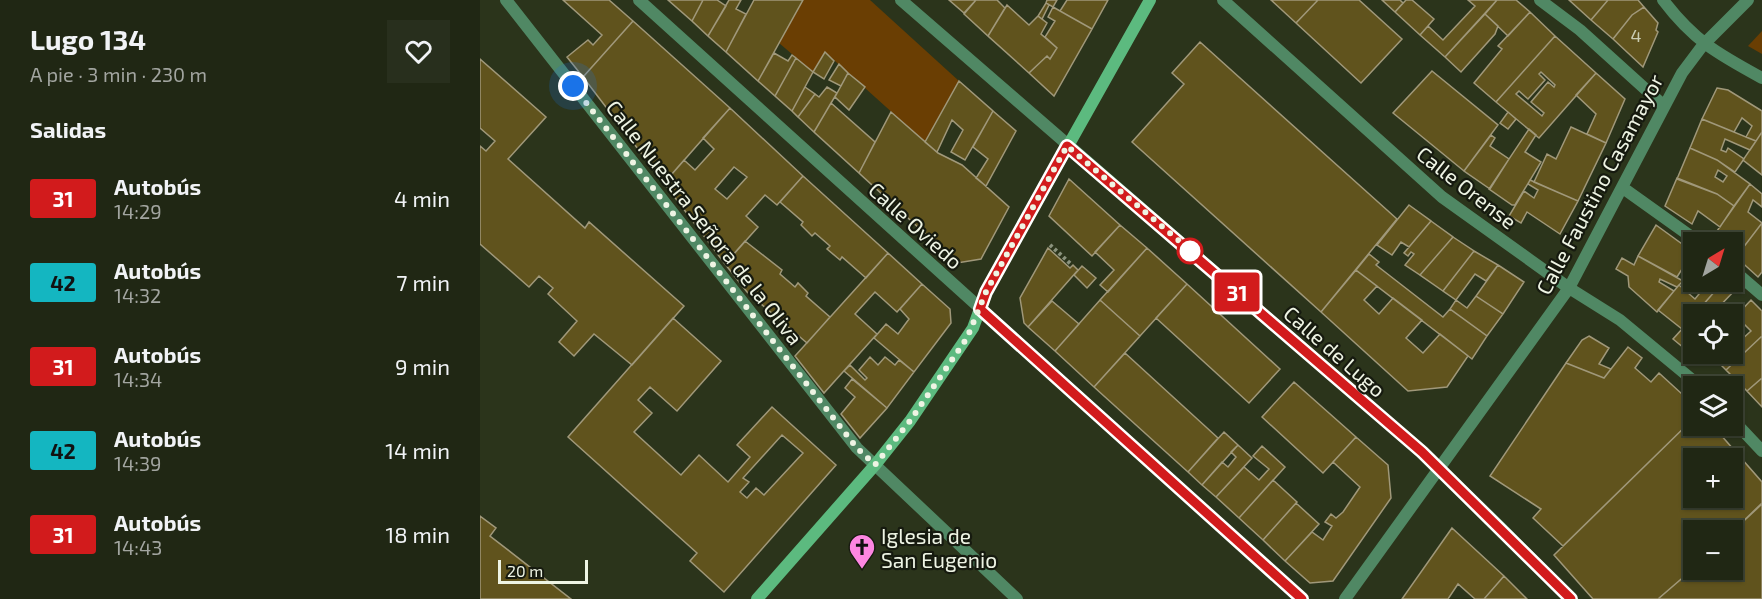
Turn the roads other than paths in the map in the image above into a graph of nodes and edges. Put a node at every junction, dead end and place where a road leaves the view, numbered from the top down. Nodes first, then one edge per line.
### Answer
1 (506, 0) edge
2 (639, 0) edge
3 (901, 0) edge
4 (1150, 0) edge
5 (1223, 0) edge
6 (1540, 0) edge
7 (1663, 0) edge
8 (1748, 0) edge
9 (1703, 45) junction
10 (1762, 78) edge
11 (1663, 105) junction
12 (1067, 146) junction
13 (1623, 188) junction
14 (1685, 232) edge
15 (1743, 279) edge
16 (1569, 288) junction
17 (1762, 295) edge
18 (980, 309) junction
19 (1688, 376) edge
20 (1743, 431) edge
21 (1762, 451) edge
22 (875, 465) junction
23 (1438, 468) junction
24 (758, 599) edge
25 (1017, 599) edge
26 (1302, 599) edge
27 (1345, 599) edge
28 (1571, 599) edge

1 - 22 street, Calle Nuestra Señora de la Oliva
2 - 18 street, Calle Oviedo
3 - 12 street, Calle de Lugo
4 - 12 street
5 - 16 street, Calle Orense
6 - 11 street
7 - 9 street
8 - 9 street, Calle Faustino Casamayor
9 - 10 street
9 - 11 street, Calle Faustino Casamayor
11 - 13 street, Calle Faustino Casamayor
12 - 18 street
12 - 23 street, Calle de Lugo
13 - 14 street
13 - 16 street, Calle Faustino Casamayor
15 - 17 street
16 - 19 street, Calle Orense
16 - 23 street, Calle Faustino Casamayor
18 - 22 street
18 - 26 street, Calle Oviedo
20 - 21 street
22 - 24 street
22 - 25 street, Calle Nuestra Señora de la Oliva
23 - 27 street, Calle Faustino Casamayor
23 - 28 street, Calle de Lugo

